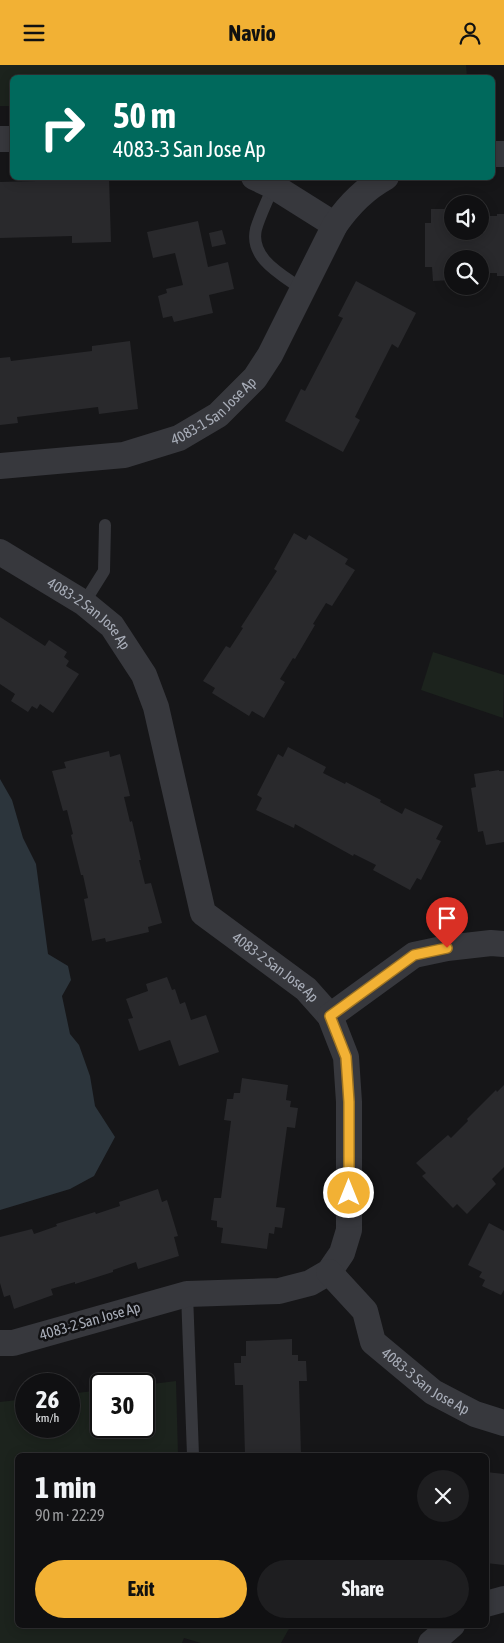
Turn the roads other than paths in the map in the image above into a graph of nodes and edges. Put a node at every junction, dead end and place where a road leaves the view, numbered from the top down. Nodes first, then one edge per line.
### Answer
1 (381, 180) edge
2 (264, 182) edge
3 (334, 225) junction
4 (302, 289) junction
5 (0, 466) edge
6 (105, 525) dead end
7 (0, 552) edge
8 (84, 603) junction
9 (504, 944) edge
10 (330, 1016) junction
11 (329, 1272) junction
12 (187, 1294) junction
13 (0, 1343) edge
14 (504, 1423) edge
15 (193, 1453) edge
16 (504, 1599) edge
17 (489, 1603) edge
18 (448, 1628) edge
19 (431, 1643) edge

1 - 3 street, 4083-1 San Jose Ap
2 - 3 street
2 - 4 lane
3 - 4 street, 4083-1 San Jose Ap
4 - 5 street, 4083-1 San Jose Ap
6 - 8 lane
7 - 8 street, 4083-2 San Jose Ap
8 - 10 street, 4083-2 San Jose Ap
9 - 10 street
10 - 11 street, 4083-2 San Jose Ap
11 - 12 street, 4083-2 San Jose Ap
11 - 14 street, 4083-3 San Jose Ap
12 - 13 street, 4083-2 San Jose Ap
12 - 15 lane
16 - 17 street
18 - 19 street

